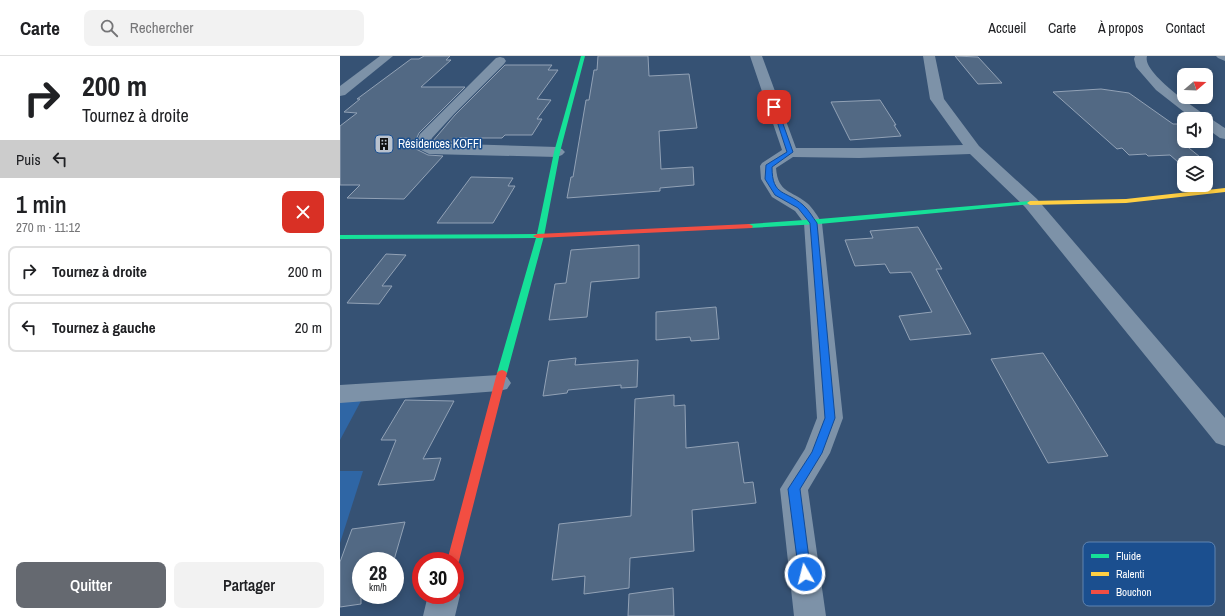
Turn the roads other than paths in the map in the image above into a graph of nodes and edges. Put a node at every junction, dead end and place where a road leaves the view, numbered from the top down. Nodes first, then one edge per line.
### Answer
1 (387, 56) edge
2 (583, 56) edge
3 (756, 56) edge
4 (929, 56) edge
5 (1141, 56) edge
6 (500, 61) dead end
7 (340, 92) edge
8 (1191, 112) edge
9 (1213, 127) edge
10 (1225, 135) edge
11 (974, 149) junction
12 (557, 152) junction
13 (790, 152) junction
14 (1225, 190) edge
15 (1031, 203) junction
16 (813, 223) junction
17 (540, 236) junction
18 (340, 237) edge
19 (498, 383) junction
20 (340, 394) edge
21 (1225, 436) edge
22 (455, 552) edge
23 (442, 604) edge
24 (439, 616) edge
25 (810, 616) edge

1 - 7 street
2 - 12 street
3 - 13 street
4 - 11 street
5 - 8 street
6 - 12 street
9 - 10 street
11 - 13 street
11 - 15 street
12 - 17 street
13 - 16 street
14 - 15 street
15 - 16 street
15 - 21 street
16 - 17 street
16 - 25 street
17 - 18 street
17 - 19 street
19 - 20 street
19 - 22 street
23 - 24 street

